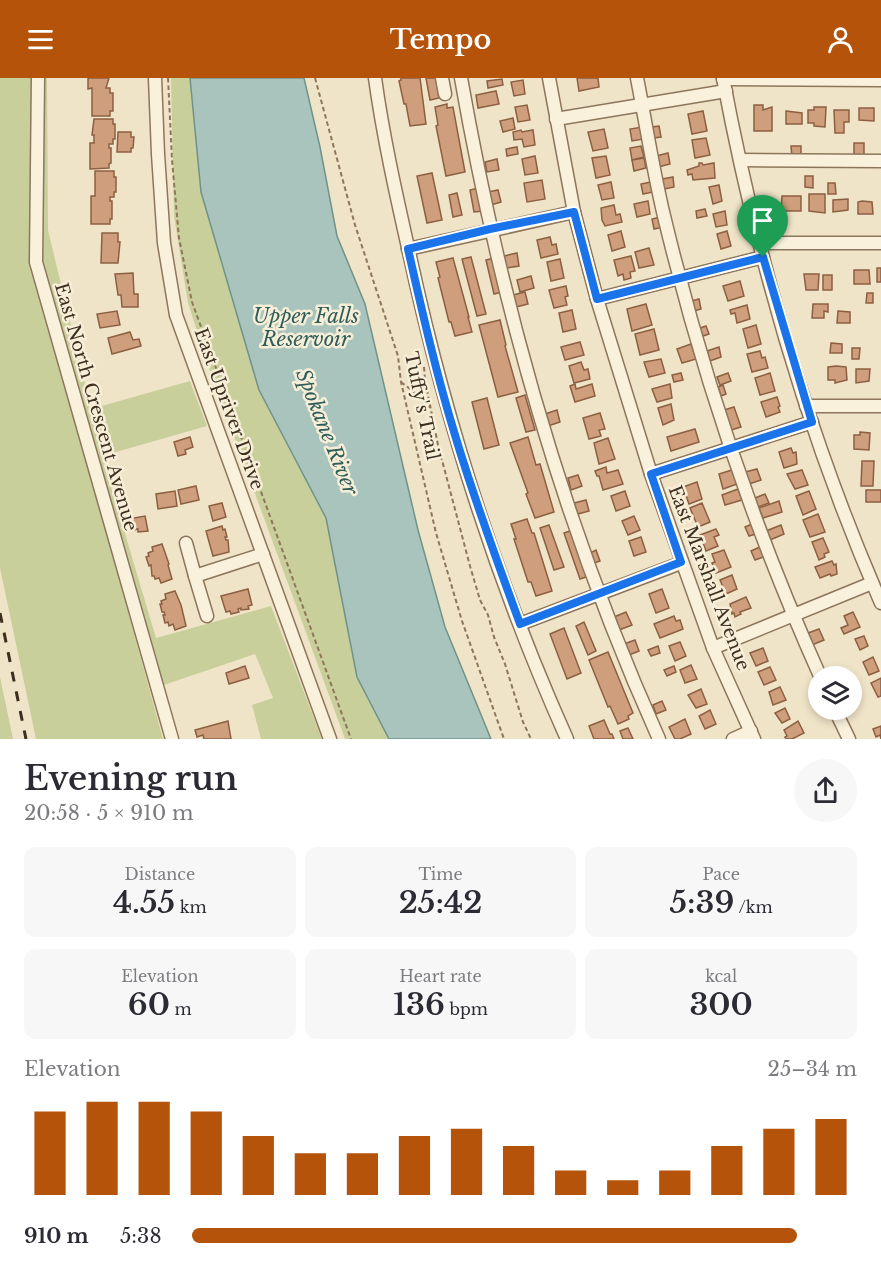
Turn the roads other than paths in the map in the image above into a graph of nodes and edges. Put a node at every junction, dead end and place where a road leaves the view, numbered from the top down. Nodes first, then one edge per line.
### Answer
1 (38, 78) edge
2 (155, 78) edge
3 (375, 78) edge
4 (442, 78) edge
5 (461, 78) edge
6 (549, 78) edge
7 (637, 78) edge
8 (881, 80) edge
9 (724, 83) edge
10 (445, 94) dead end
11 (642, 105) junction
12 (556, 119) junction
13 (740, 160) junction
14 (881, 161) edge
15 (574, 212) junction
16 (490, 229) junction
17 (759, 243) junction
18 (881, 243) edge
19 (408, 249) junction
20 (763, 257) junction
21 (680, 278) junction
22 (597, 299) junction
23 (806, 406) junction
24 (881, 406) edge
25 (812, 422) junction
26 (732, 448) junction
27 (651, 474) junction
28 (186, 543) dead end
29 (263, 554) junction
30 (681, 562) junction
31 (867, 569) junction
32 (881, 569) edge
33 (195, 576) junction
34 (872, 583) junction
35 (599, 594) junction
36 (881, 603) edge
37 (793, 615) junction
38 (207, 616) dead end
39 (520, 624) junction
40 (713, 648) junction
41 (816, 666) edge
42 (840, 720) edge
43 (753, 735) edge
44 (172, 739) edge
45 (330, 739) edge
46 (567, 739) edge
47 (659, 739) edge
48 (733, 739) edge
49 (849, 739) edge

1 - 44 street, East North Crescent Avenue
2 - 29 street, East Upriver Drive
3 - 19 street
4 - 10 street
5 - 16 street
6 - 12 street, East Marshall Avenue
7 - 11 street
8 - 9 street
9 - 11 street
9 - 13 street
11 - 12 street
11 - 21 street
12 - 15 street, East Marshall Avenue
13 - 14 street
13 - 17 street
15 - 16 street
15 - 22 street, East Marshall Avenue
16 - 19 street
16 - 35 street
17 - 18 street
17 - 20 street
19 - 39 street
20 - 21 street
20 - 23 street
21 - 22 street
21 - 26 street
22 - 27 street, East Marshall Avenue
23 - 24 street
23 - 25 street
25 - 26 street
25 - 31 street
26 - 27 street
26 - 37 street
27 - 30 street, East Marshall Avenue
28 - 33 street
29 - 33 street
29 - 45 street, East Upriver Drive
30 - 35 street
30 - 40 street, East Marshall Avenue
31 - 32 street
31 - 34 street
33 - 38 street
34 - 36 street
34 - 37 street
35 - 39 street
35 - 47 street
37 - 40 street
37 - 41 street
39 - 46 street
40 - 43 street, East Marshall Avenue
42 - 49 street
43 - 48 street

